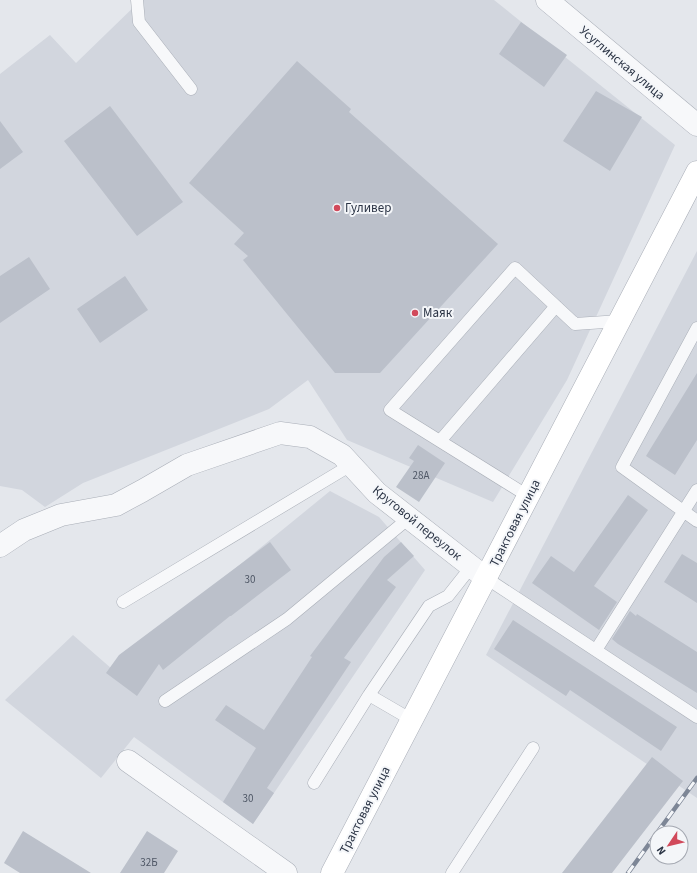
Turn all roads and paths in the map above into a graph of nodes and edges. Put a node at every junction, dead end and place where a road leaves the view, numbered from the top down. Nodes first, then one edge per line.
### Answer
1 (137, 0) edge
2 (547, 0) edge
3 (191, 88) dead end
4 (697, 125) edge
5 (697, 172) edge
6 (556, 306) junction
7 (620, 321) junction
8 (697, 328) edge
9 (440, 441) junction
10 (351, 465) junction
11 (697, 490) edge
12 (528, 496) junction
13 (683, 512) junction
14 (409, 518) junction
15 (697, 521) edge
16 (0, 546) edge
17 (478, 573) junction
18 (123, 602) dead end
19 (596, 650) junction
20 (369, 695) junction
21 (165, 702) dead end
22 (697, 717) edge
23 (412, 720) junction
24 (534, 748) dead end
25 (128, 761) dead end
26 (314, 783) dead end
27 (286, 873) edge
28 (332, 873) edge
29 (452, 873) edge

1 - 3 lane
2 - 4 street, Усуглинская улица
5 - 7 main road, Трактовая улица
6 - 7 lane
6 - 9 lane
6 - 9 lane
7 - 12 main road, Трактовая улица
8 - 13 lane
9 - 12 lane
10 - 14 street, Круговой переулок
10 - 16 street, Круговой переулок
10 - 18 lane
11 - 13 lane
12 - 17 main road, Трактовая улица
13 - 15 lane
13 - 19 lane
14 - 17 street, Круговой переулок
14 - 21 lane
17 - 19 lane
17 - 20 lane
17 - 23 main road, Трактовая улица
19 - 22 lane
20 - 23 lane
20 - 26 lane
23 - 28 main road, Трактовая улица
24 - 29 lane
25 - 27 street

